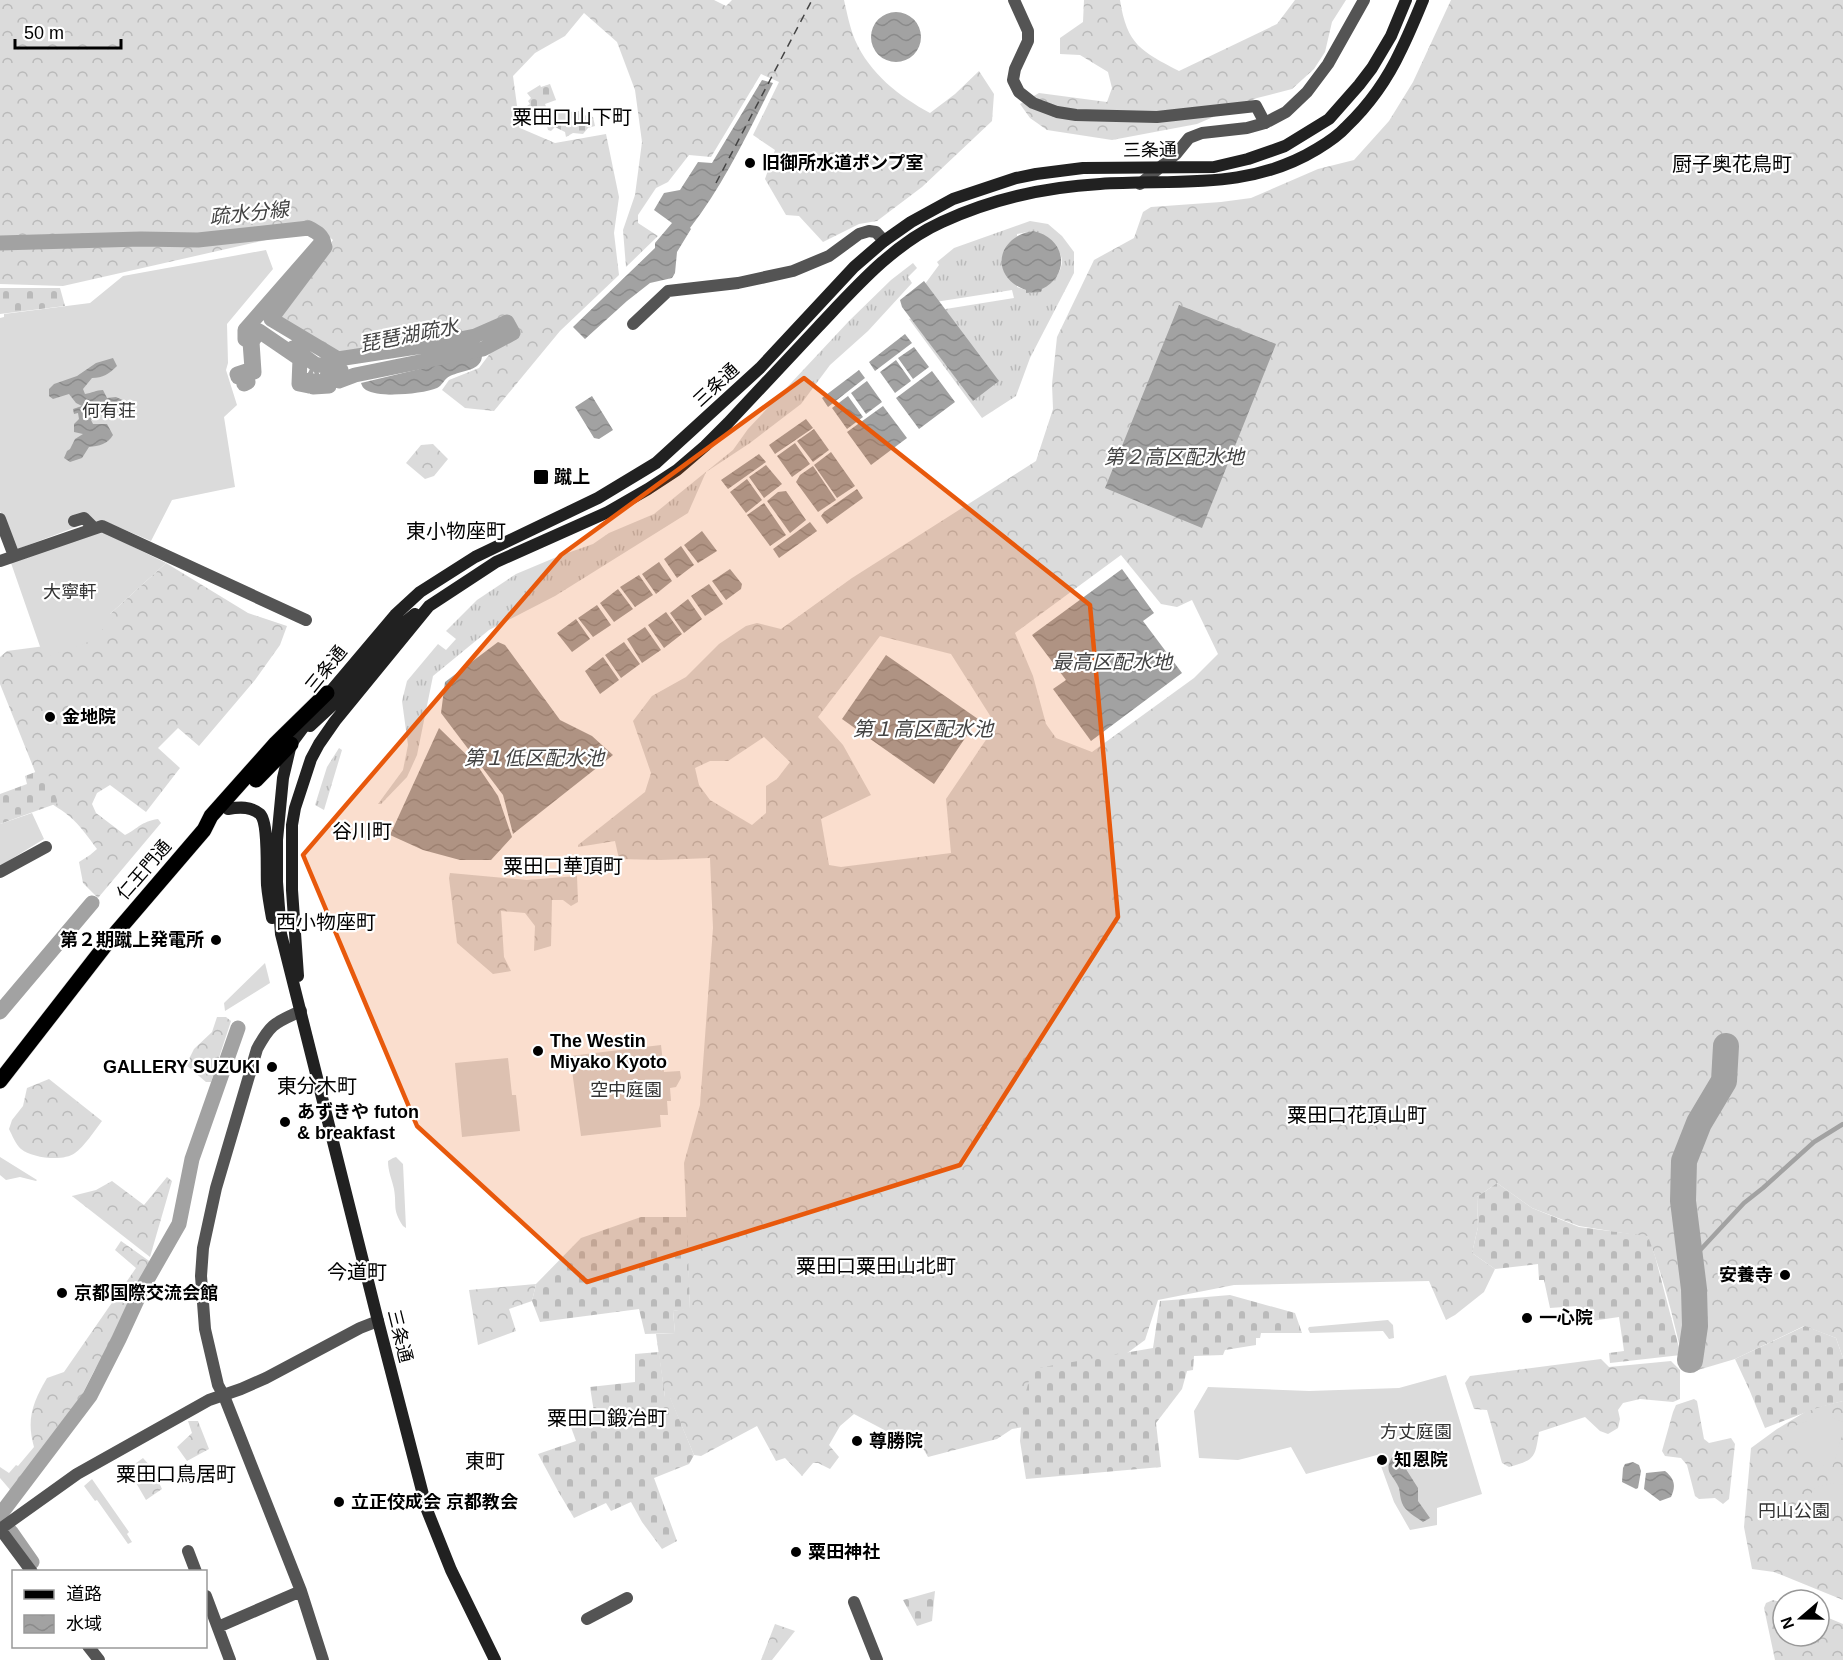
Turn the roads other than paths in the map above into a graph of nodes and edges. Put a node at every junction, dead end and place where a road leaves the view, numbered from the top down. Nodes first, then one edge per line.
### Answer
1 (1014, 0) edge
2 (1364, 0) edge
3 (1406, 0) edge
4 (1423, 0) edge
5 (1265, 123) junction
6 (1159, 168) junction
7 (1140, 184) junction
8 (884, 241) junction
9 (633, 324) dead end
10 (0, 519) edge
11 (74, 520) dead end
12 (94, 528) junction
13 (14, 556) junction
14 (0, 561) edge
15 (429, 606) junction
16 (306, 620) dead end
17 (327, 693) junction
18 (291, 744) junction
19 (228, 809) junction
20 (204, 830) junction
21 (46, 847) dead end
22 (0, 872) edge
23 (301, 1011) junction
24 (0, 1081) edge
25 (378, 1321) junction
26 (224, 1396) junction
27 (0, 1529) edge
28 (188, 1551) dead end
29 (31, 1570) edge
30 (195, 1570) edge
31 (301, 1591) junction
32 (207, 1599) edge
33 (627, 1599) dead end
34 (854, 1602) dead end
35 (587, 1619) dead end
36 (218, 1627) junction
37 (89, 1648) edge
38 (99, 1660) edge
39 (230, 1660) edge
40 (323, 1660) edge
41 (495, 1660) edge
42 (877, 1660) edge

1 - 5 street
2 - 5 street
3 - 6 main road, 三条通
4 - 7 main road, 三条通
5 - 6 street
6 - 7 street
6 - 8 main road, 三条通
7 - 15 main road, 三条通
8 - 9 street
8 - 17 main road, 三条通
10 - 13 street
11 - 12 street
12 - 13 street
12 - 16 street
13 - 14 street
15 - 18 main road
15 - 23 main road, 三条通
17 - 18 main road, 三条通
17 - 20 main road, 仁王門通
18 - 19 main road
18 - 23 main road, 三条通
19 - 20 main road
19 - 23 main road
20 - 24 main road, 仁王門通
21 - 22 street
23 - 25 main road, 三条通
23 - 26 street
25 - 26 street
25 - 41 main road, 三条通
26 - 27 street
26 - 31 street
27 - 29 street
28 - 30 street
31 - 36 street
31 - 40 street
32 - 36 street
33 - 35 street
34 - 42 street
36 - 39 street
37 - 38 street

